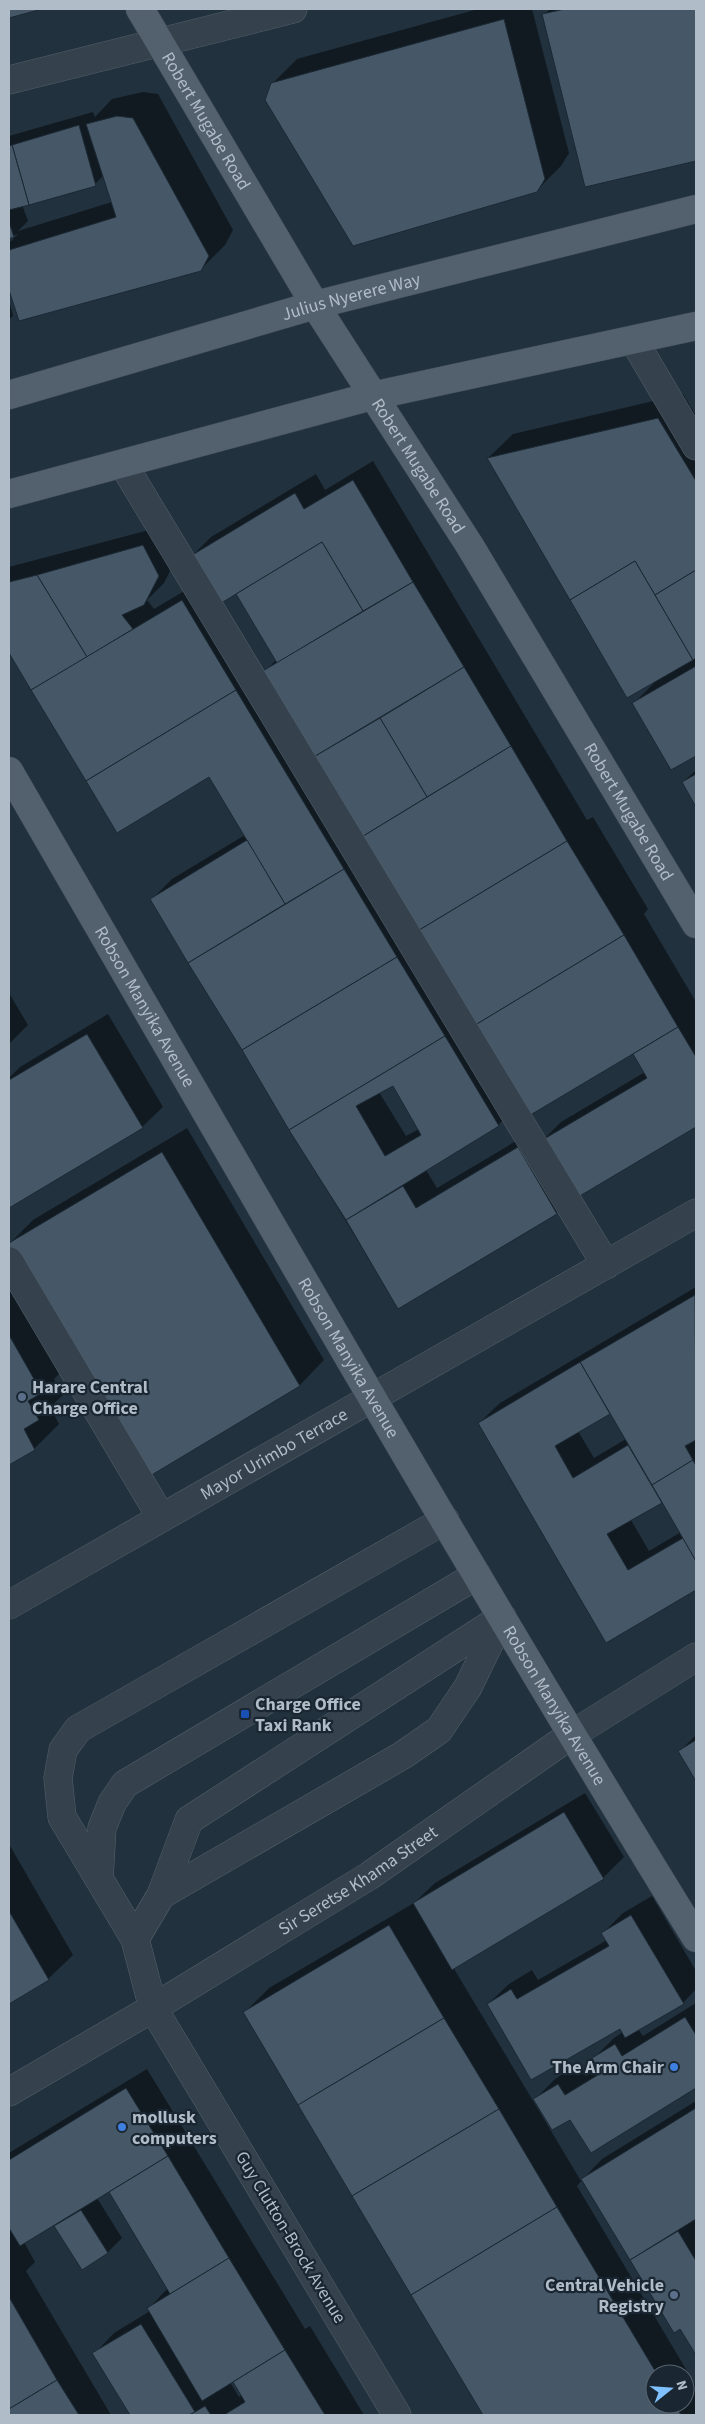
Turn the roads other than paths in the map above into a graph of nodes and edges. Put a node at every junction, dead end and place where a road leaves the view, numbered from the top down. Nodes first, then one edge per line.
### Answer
1 (140, 9) edge
2 (293, 9) edge
3 (159, 41) junction
4 (9, 80) edge
5 (696, 208) edge
6 (315, 305) junction
7 (696, 326) edge
8 (634, 341) junction
9 (9, 395) edge
10 (372, 396) junction
11 (696, 446) edge
12 (123, 464) junction
13 (9, 494) edge
14 (9, 771) edge
15 (696, 924) edge
16 (696, 1213) edge
17 (9, 1261) edge
18 (606, 1265) junction
19 (371, 1397) junction
20 (161, 1517) junction
21 (445, 1520) junction
22 (477, 1575) junction
23 (9, 1605) edge
24 (502, 1618) junction
25 (696, 1657) edge
26 (571, 1735) junction
27 (99, 1879) junction
28 (160, 1895) junction
29 (696, 1938) edge
30 (135, 1939) junction
31 (153, 2008) junction
32 (9, 2092) edge
33 (397, 2415) edge

1 - 3 main road, Robert Mugabe Road
2 - 3 street
3 - 4 street
3 - 6 main road, Robert Mugabe Road
5 - 6 main road, Julius Nyerere Way
6 - 9 main road, Julius Nyerere Way
6 - 10 main road, Robert Mugabe Road
7 - 8 main road
8 - 10 main road
8 - 11 street
10 - 12 main road
10 - 15 main road, Robert Mugabe Road
12 - 13 main road
12 - 18 street
14 - 19 main road, Robson Manyika Avenue
16 - 18 street, Mayor Urimbo Terrace
17 - 20 street
18 - 19 street, Mayor Urimbo Terrace
19 - 20 street, Mayor Urimbo Terrace
19 - 21 main road, Robson Manyika Avenue
20 - 23 street, Mayor Urimbo Terrace
21 - 22 main road, Robson Manyika Avenue
21 - 27 street, Guy Clutton-Brock Avenue
22 - 24 main road, Robson Manyika Avenue
22 - 27 street
24 - 26 main road, Robson Manyika Avenue
24 - 28 street
24 - 28 street
25 - 26 street, Sir Seretse Khama Street
26 - 29 main road, Robson Manyika Avenue
26 - 31 street, Sir Seretse Khama Street
27 - 30 street, Guy Clutton-Brock Avenue
28 - 30 street
30 - 31 street, Guy Clutton-Brock Avenue
31 - 32 street, Sir Seretse Khama Street
31 - 33 street, Guy Clutton-Brock Avenue

